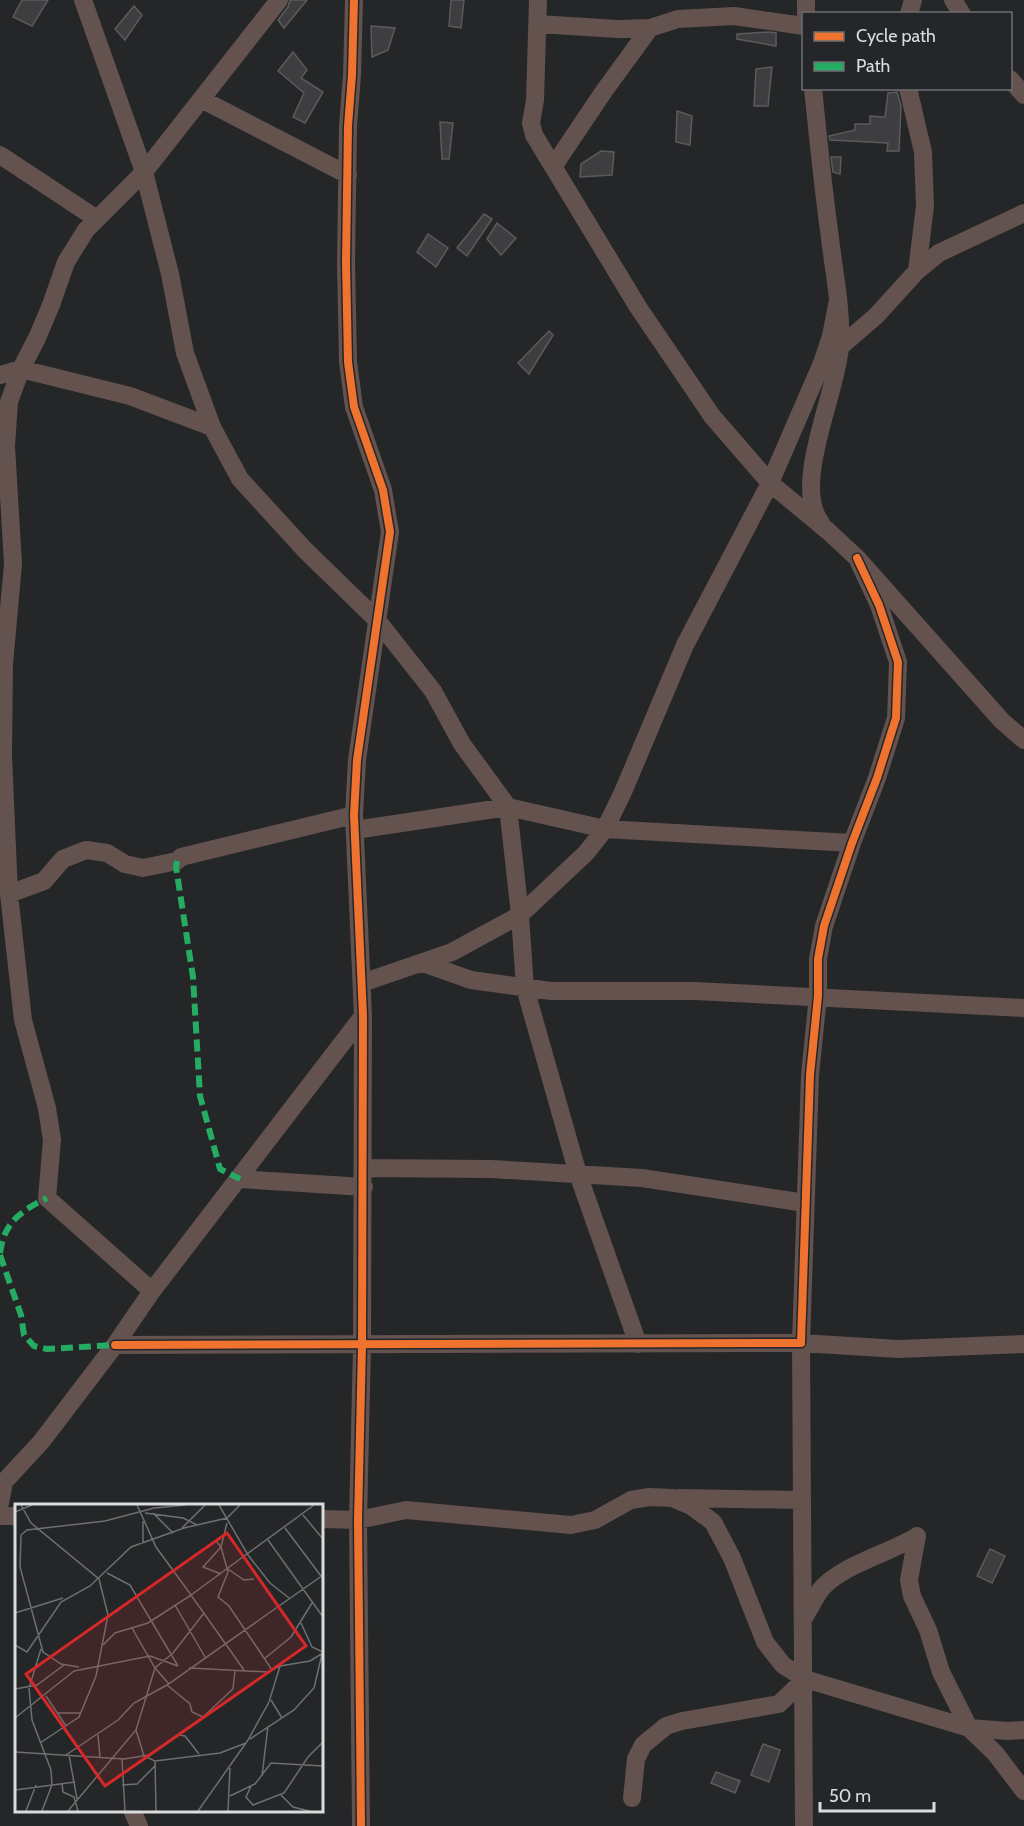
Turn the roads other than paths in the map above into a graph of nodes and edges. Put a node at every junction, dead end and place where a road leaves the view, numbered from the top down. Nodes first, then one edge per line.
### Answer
1 (83, 0) edge
2 (279, 0) edge
3 (354, 0) edge
4 (538, 0) edge
5 (538, 24) junction
6 (802, 26) edge
7 (650, 28) junction
8 (1012, 80) edge
9 (813, 90) edge
10 (908, 90) edge
11 (1024, 95) edge
12 (203, 100) junction
13 (0, 155) edge
14 (553, 167) junction
15 (144, 172) junction
16 (348, 175) junction
17 (1024, 213) edge
18 (97, 219) junction
19 (917, 271) junction
20 (838, 300) junction
21 (840, 347) junction
22 (21, 369) junction
23 (0, 375) edge
24 (212, 427) junction
25 (770, 483) junction
26 (828, 531) junction
27 (856, 558) junction
28 (377, 620) junction
29 (2, 666) edge
30 (1024, 740) edge
31 (508, 807) junction
32 (355, 822) junction
33 (605, 829) junction
34 (852, 843) junction
35 (9, 894) junction
36 (520, 915) junction
37 (423, 963) junction
38 (362, 983) junction
39 (525, 988) junction
40 (818, 996) junction
41 (1024, 1008) edge
42 (363, 1016) junction
43 (364, 1168) junction
44 (578, 1174) junction
45 (240, 1179) junction
46 (364, 1187) junction
47 (805, 1203) junction
48 (153, 1291) junction
49 (801, 1343) junction
50 (638, 1344) junction
51 (1024, 1344) edge
52 (115, 1345) junction
53 (362, 1346) junction
54 (672, 1498) junction
55 (802, 1500) junction
56 (0, 1503) edge
57 (322, 1519) edge
58 (358, 1520) junction
59 (803, 1620) junction
60 (805, 1679) junction
61 (969, 1728) junction
62 (1024, 1730) edge
63 (1024, 1791) edge
64 (632, 1798) dead end
65 (133, 1811) edge
66 (139, 1826) edge
67 (361, 1826) edge
68 (804, 1826) edge

1 - 15 street
2 - 12 street
3 - 16 street
4 - 5 street
5 - 7 street
5 - 14 street
6 - 7 street
7 - 14 street
8 - 11 street
9 - 20 street
10 - 19 street
12 - 15 street
12 - 16 street
13 - 18 street
14 - 25 street
15 - 18 street
15 - 24 street
16 - 28 street
17 - 19 street
18 - 22 street
19 - 21 street
20 - 21 street
20 - 25 street
21 - 26 street
22 - 23 street
22 - 24 street
22 - 29 street
24 - 28 street
25 - 26 street
25 - 33 street
26 - 27 street
27 - 30 street
27 - 34 street
28 - 31 street
28 - 32 street
29 - 35 street
31 - 32 street
31 - 33 street
31 - 36 street
32 - 35 street
32 - 38 street
33 - 34 street
33 - 36 street
34 - 40 street
35 - 48 street
36 - 37 street
36 - 39 street
37 - 38 street
37 - 39 street
38 - 42 street
39 - 40 street
39 - 44 street
40 - 41 street
40 - 47 street
42 - 43 street
42 - 45 street
43 - 44 street
43 - 46 street
44 - 47 street
44 - 50 street
45 - 46 street
45 - 48 street
46 - 53 street
47 - 49 street
48 - 52 street
49 - 50 street
49 - 51 street
49 - 55 street
50 - 53 street
52 - 53 street
52 - 56 street
53 - 58 street
54 - 55 street
54 - 58 street
54 - 60 street
55 - 59 street
57 - 58 street
58 - 67 street
59 - 60 street
59 - 61 street
60 - 61 street
60 - 64 street
60 - 68 street
61 - 62 street
61 - 63 street
65 - 66 street

